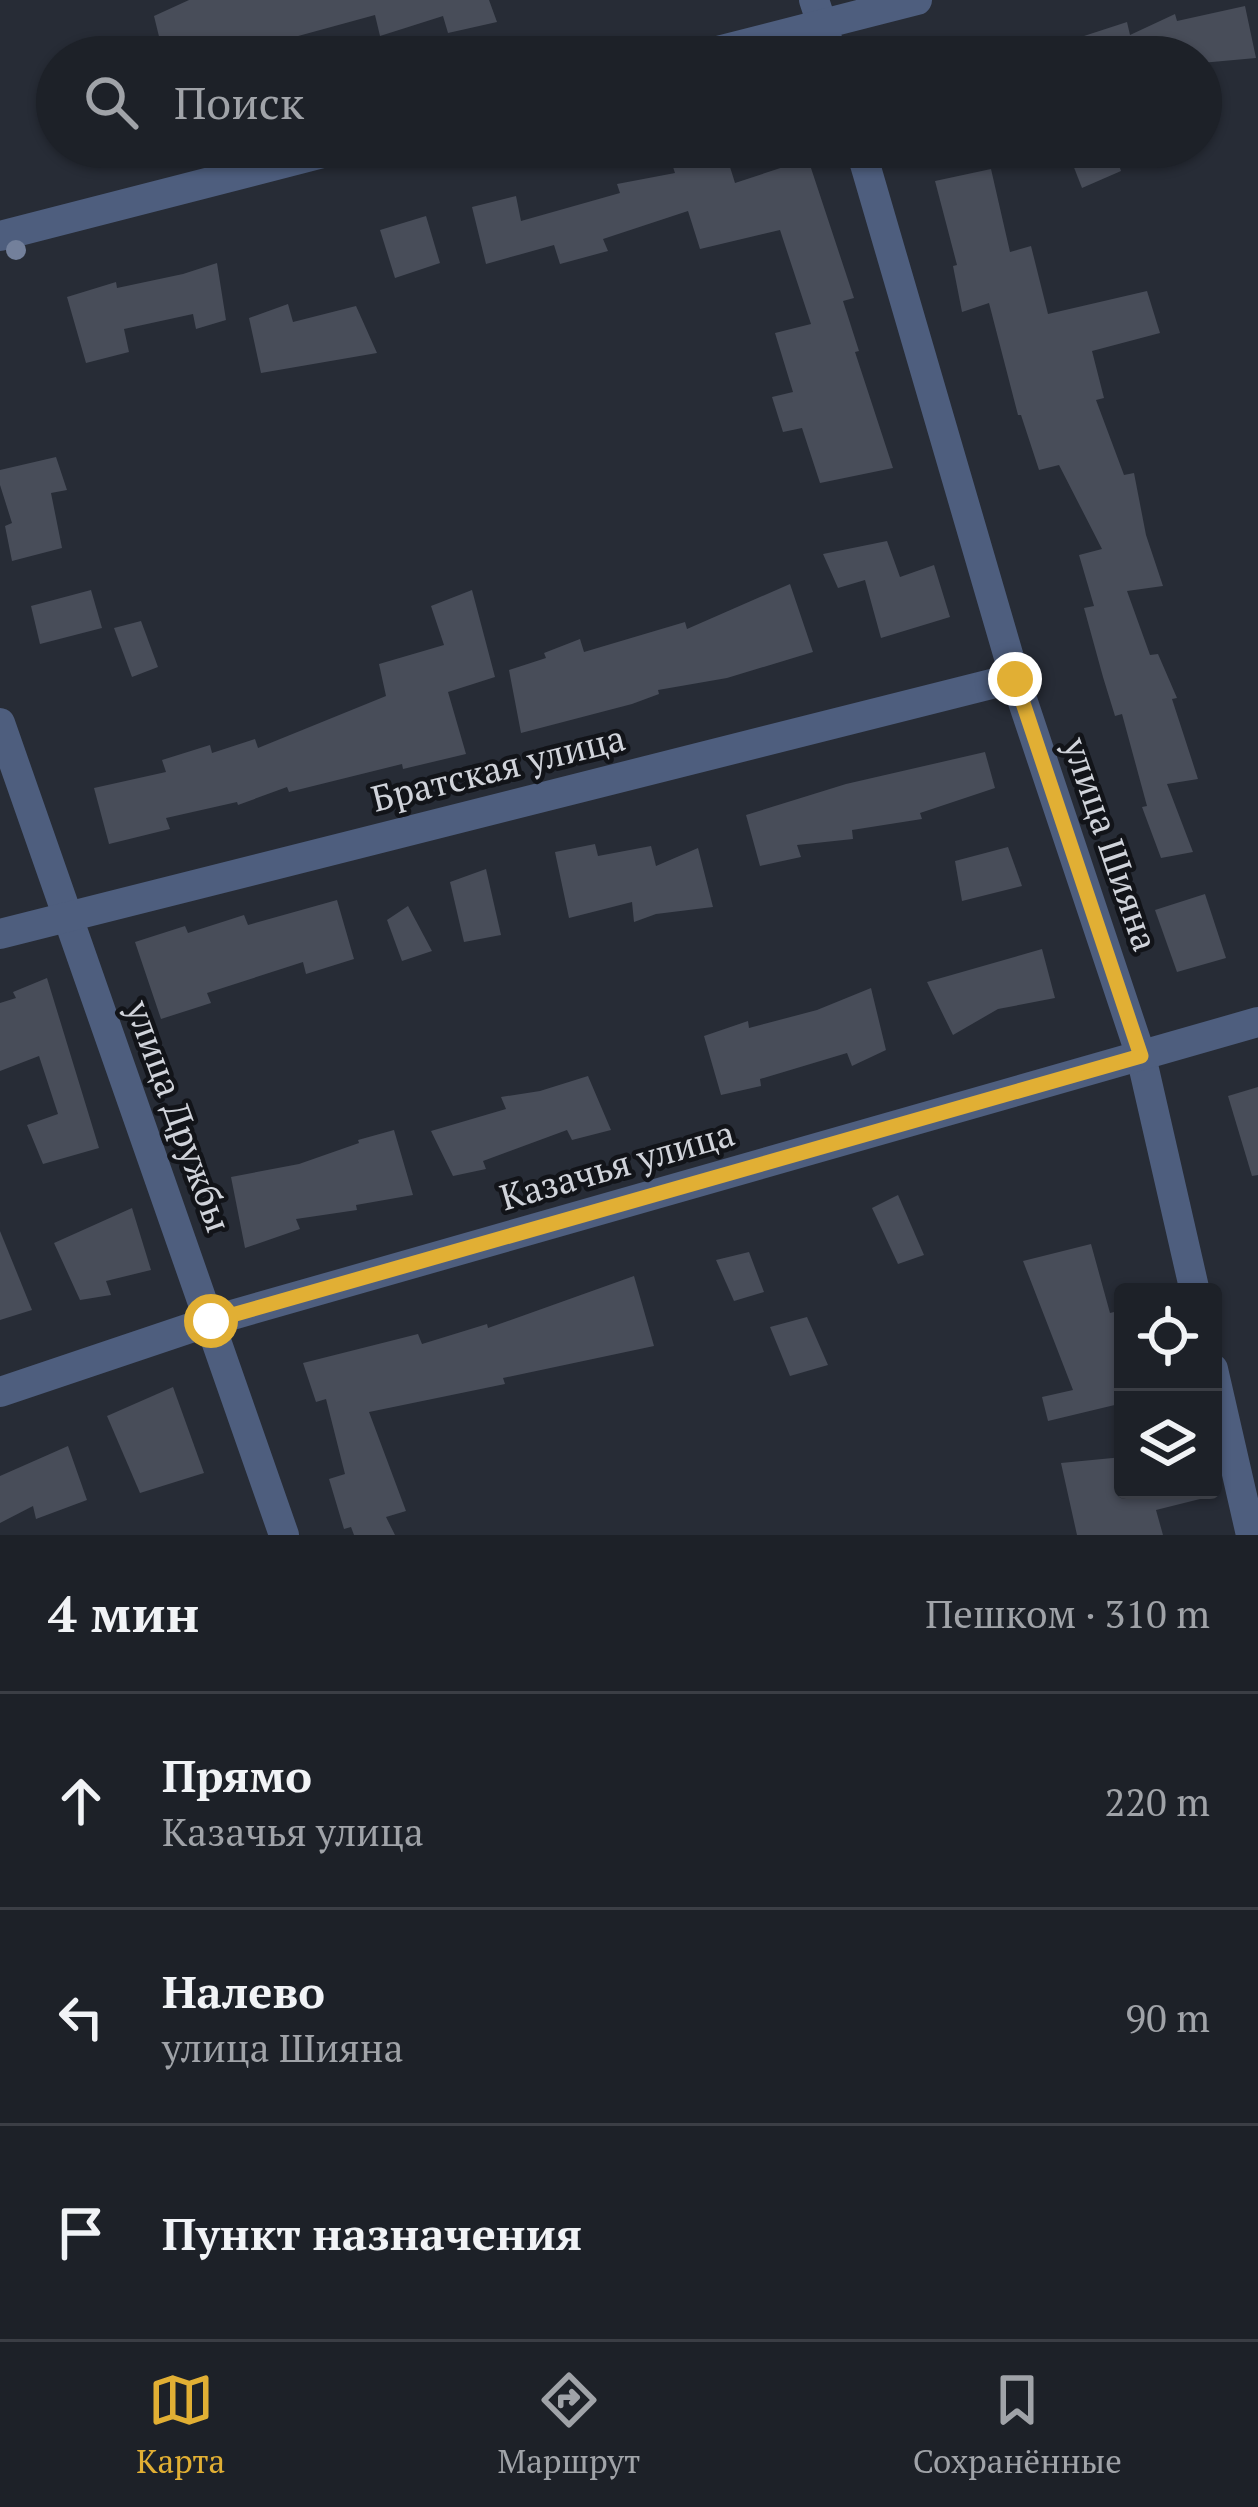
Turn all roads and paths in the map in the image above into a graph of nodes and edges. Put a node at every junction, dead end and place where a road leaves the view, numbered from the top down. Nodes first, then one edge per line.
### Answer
1 (917, 0) edge
2 (819, 12) edge
3 (752, 36) edge
4 (264, 168) edge
5 (866, 168) edge
6 (0, 236) edge
7 (1015, 679) junction
8 (0, 723) edge
9 (66, 916) junction
10 (0, 934) edge
11 (1258, 1022) edge
12 (1141, 1056) junction
13 (1194, 1283) edge
14 (211, 1321) junction
15 (1218, 1391) edge
16 (0, 1392) edge
17 (284, 1535) edge
18 (1251, 1535) edge

1 - 2 street
2 - 3 street
4 - 6 street
5 - 7 street, улица Шияна
7 - 9 street, Братская улица
7 - 12 street, улица Шияна
8 - 9 street, улица Дружбы
9 - 10 street, Братская улица
9 - 14 street, улица Дружбы
11 - 12 street, Казачья улица
12 - 13 street, улица Шияна
12 - 14 street, Казачья улица
14 - 16 street, Казачья улица
14 - 17 street, улица Дружбы
15 - 18 street

